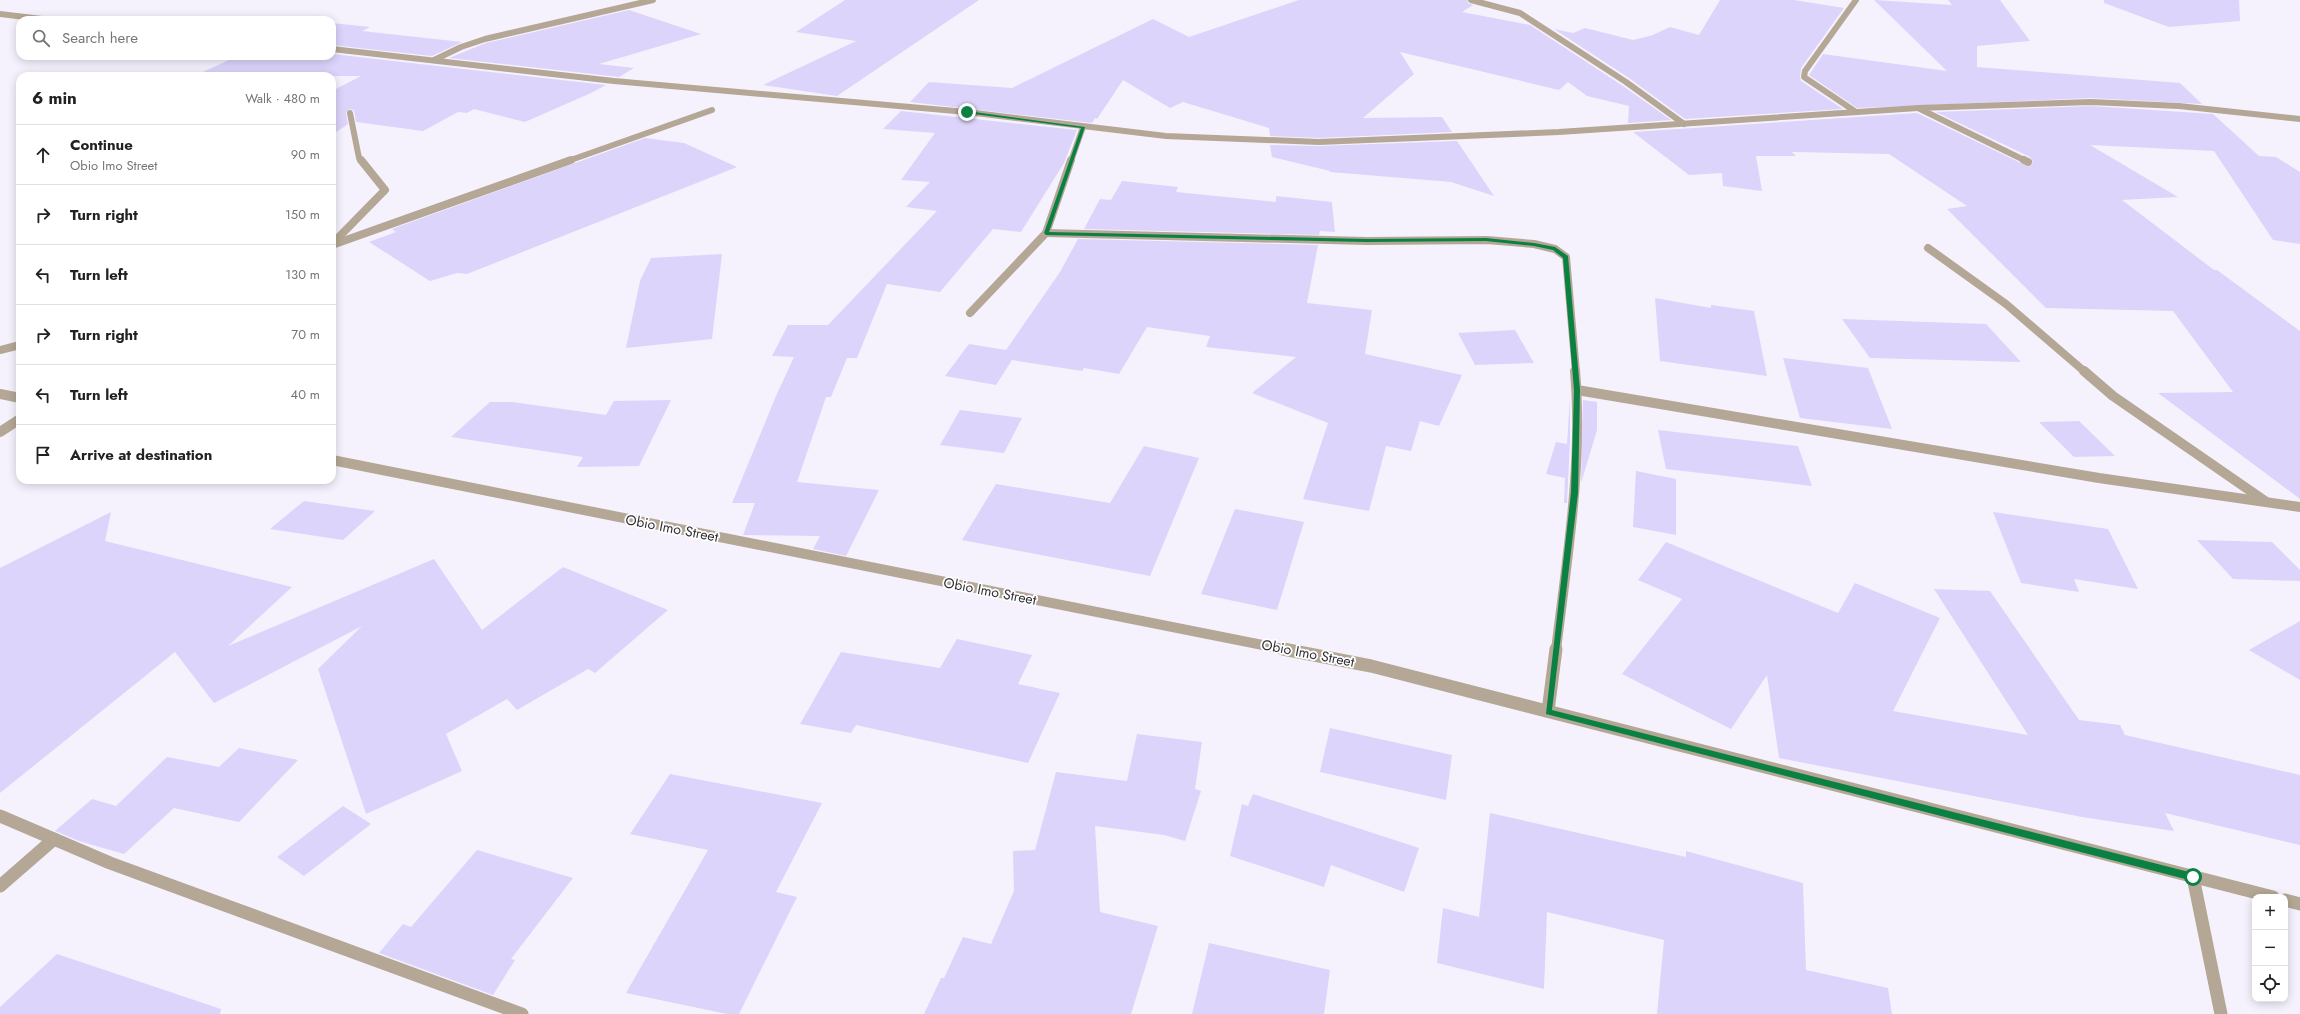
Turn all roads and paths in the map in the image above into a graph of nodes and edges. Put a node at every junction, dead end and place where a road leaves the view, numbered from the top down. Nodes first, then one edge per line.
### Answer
1 (653, 0) edge
2 (1471, 0) edge
3 (1856, 0) edge
4 (0, 14) edge
5 (17, 16) edge
6 (336, 49) edge
7 (433, 61) junction
8 (1918, 108) junction
9 (712, 110) dead end
10 (1856, 112) junction
11 (350, 113) dead end
12 (2300, 119) edge
13 (1684, 124) junction
14 (1083, 127) junction
15 (2028, 162) dead end
16 (1046, 233) junction
17 (336, 240) edge
18 (336, 243) edge
19 (1928, 248) dead end
20 (970, 313) dead end
21 (16, 346) edge
22 (0, 350) edge
23 (1577, 390) junction
24 (0, 394) edge
25 (16, 397) edge
26 (16, 422) edge
27 (0, 432) edge
28 (336, 461) edge
29 (2267, 503) junction
30 (2300, 507) edge
31 (1548, 712) junction
32 (0, 816) edge
33 (54, 839) junction
34 (2193, 877) junction
35 (0, 886) edge
36 (2260, 894) edge
37 (2288, 901) edge
38 (2300, 904) edge
39 (522, 1014) edge
40 (2221, 1014) edge

1 - 7 street
2 - 13 street
3 - 10 street
4 - 5 street
6 - 7 street
7 - 14 street
8 - 10 street
8 - 12 street
8 - 15 street
9 - 18 street
10 - 13 street
11 - 17 street
13 - 14 street
14 - 16 street
16 - 20 street
16 - 23 street
19 - 29 street
21 - 22 street
23 - 29 street
23 - 31 street
24 - 25 street
26 - 27 street
28 - 31 street, Obio Imo Street
29 - 30 street
31 - 34 street, Obio Imo Street
32 - 33 street
33 - 35 street
33 - 39 street
34 - 36 street, Obio Imo Street
34 - 40 street
37 - 38 street

